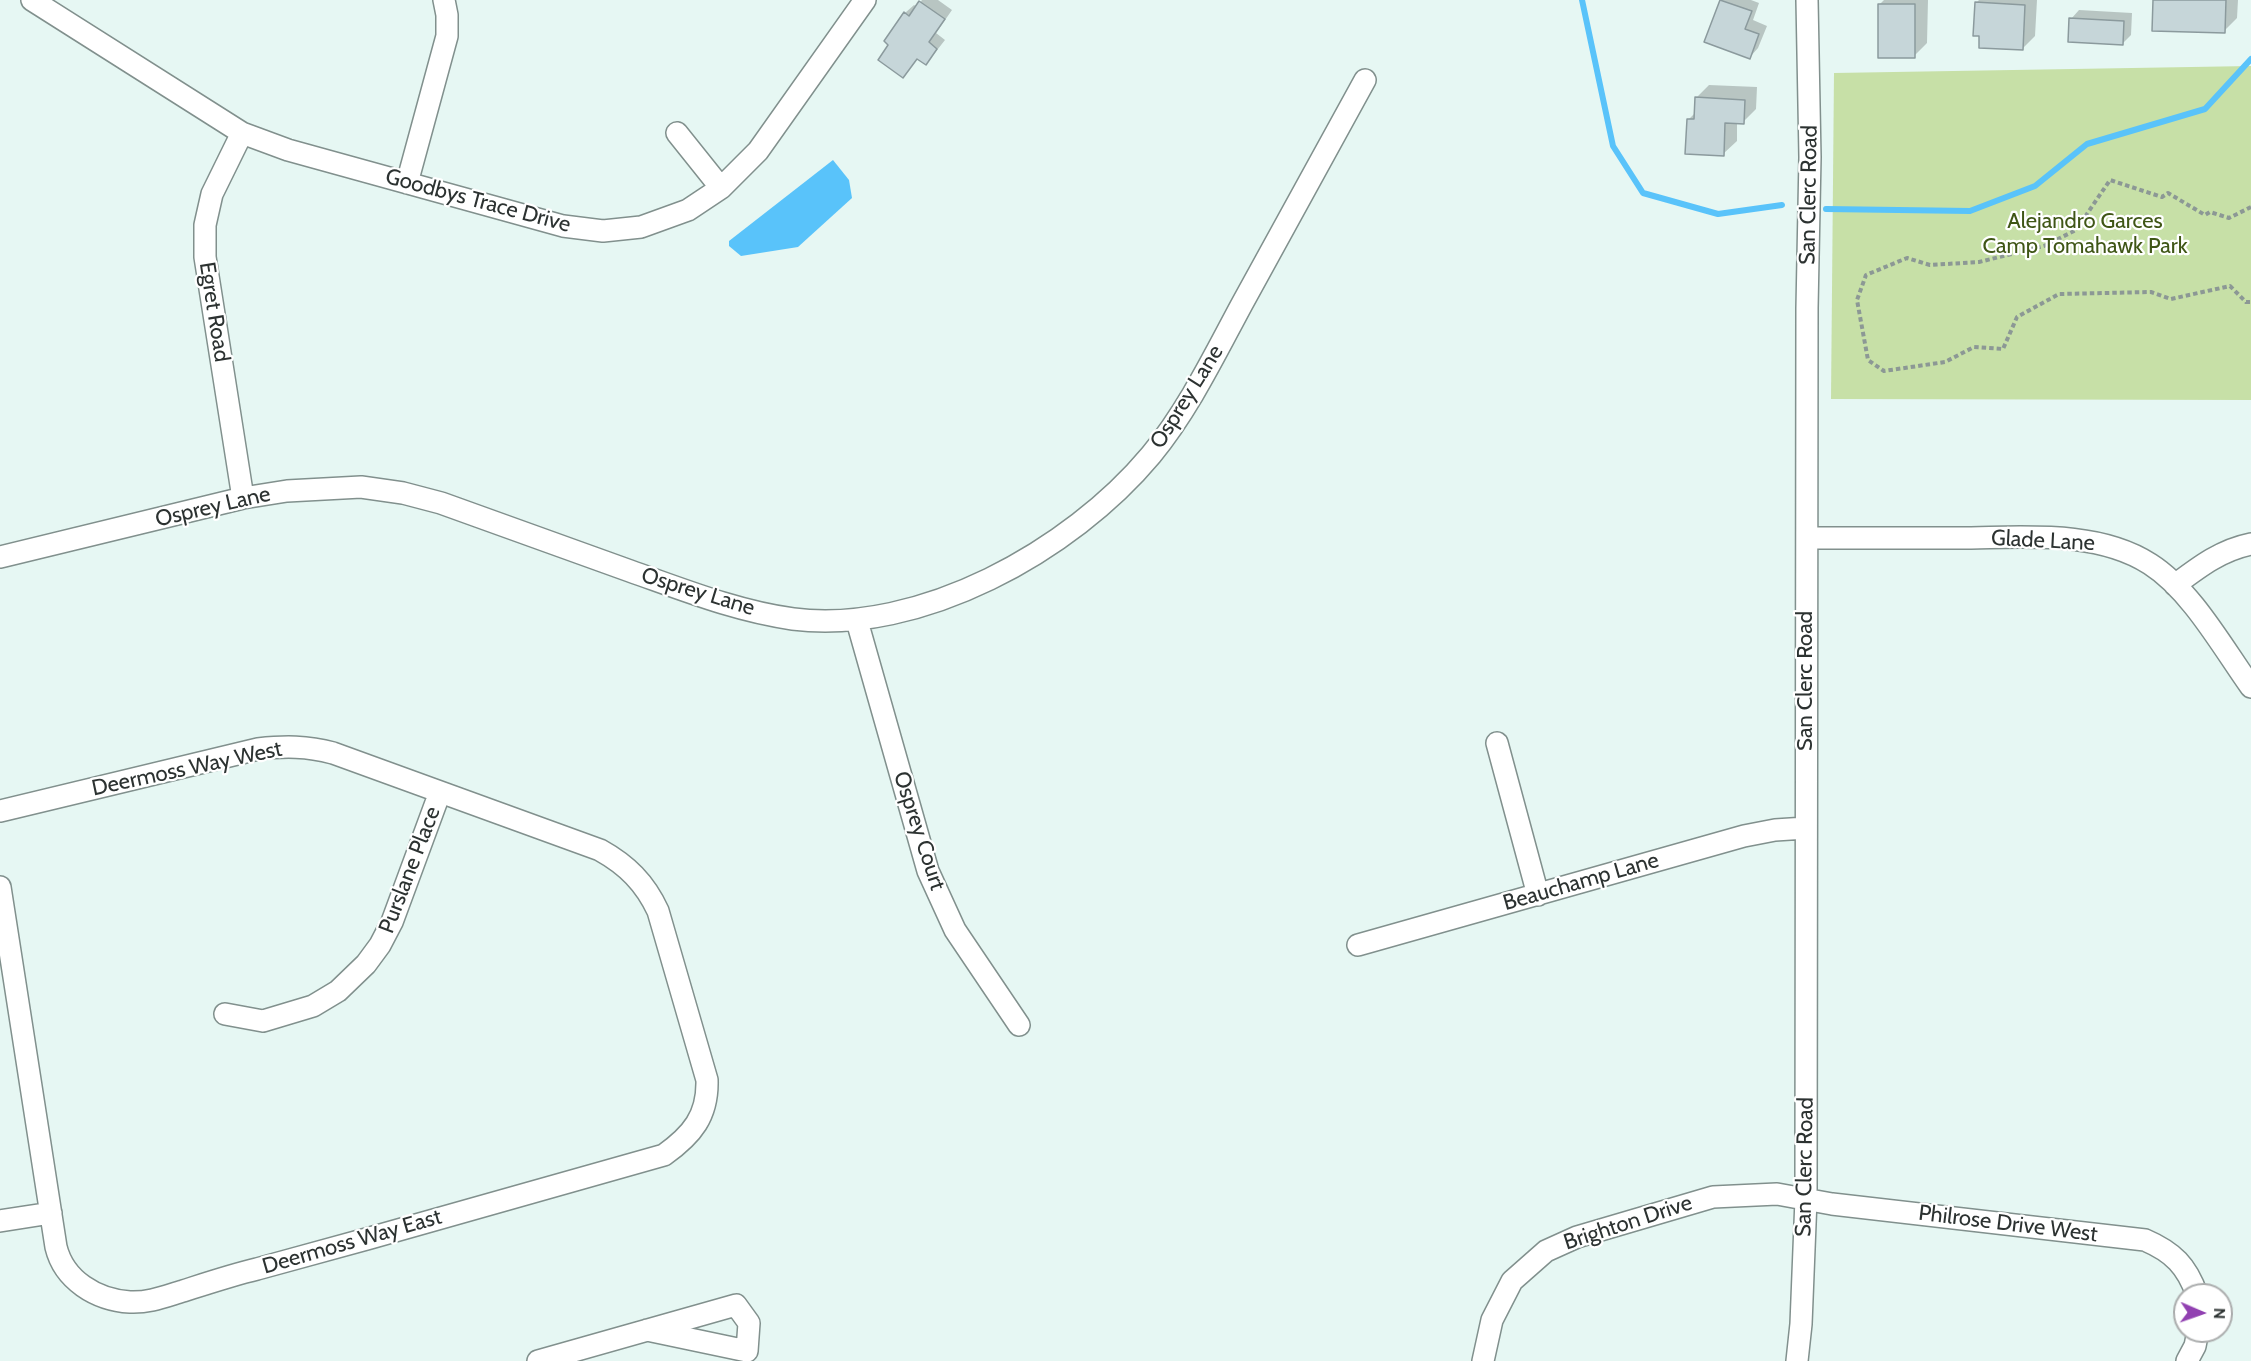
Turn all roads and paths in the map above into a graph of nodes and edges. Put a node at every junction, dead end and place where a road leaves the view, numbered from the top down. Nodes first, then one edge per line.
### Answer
1 (32, 0) edge
2 (444, 0) edge
3 (865, 0) edge
4 (1808, 0) edge
5 (1365, 80) dead end
6 (242, 133) junction
7 (677, 133) dead end
8 (407, 183) junction
9 (721, 188) junction
10 (2251, 207) edge
11 (2251, 302) edge
12 (243, 498) junction
13 (1807, 538) junction
14 (2251, 544) edge
15 (0, 557) edge
16 (2175, 585) junction
17 (857, 621) junction
18 (2251, 687) edge
19 (1497, 743) dead end
20 (440, 792) junction
21 (0, 811) edge
22 (1806, 828) junction
23 (0, 886) edge
24 (1538, 895) junction
25 (1358, 945) dead end
26 (225, 1014) dead end
27 (1019, 1025) dead end
28 (694, 1129) joint
29 (1806, 1199) junction
30 (51, 1213) junction
31 (0, 1221) edge
32 (2192, 1283) edge
33 (647, 1330) junction
34 (2196, 1343) edge
35 (538, 1361) edge
36 (1483, 1361) edge
37 (1797, 1361) edge
38 (2187, 1361) edge

1 - 6 street, Goodbys Trace Drive
2 - 8 street
3 - 9 street, Goodbys Trace Drive
4 - 13 street, San Clerc Road
5 - 17 street, Osprey Lane
6 - 8 street, Goodbys Trace Drive
6 - 12 street, Egret Road
7 - 9 street
8 - 9 street, Goodbys Trace Drive
10 - 11 path
12 - 15 street, Osprey Lane
12 - 17 street, Osprey Lane
13 - 16 street, Glade Lane
13 - 22 street, San Clerc Road
14 - 16 street
16 - 18 street, Glade Lane
17 - 27 street, Osprey Court
19 - 24 street
20 - 21 street, Deermoss Way West
20 - 26 street, Purslane Place
20 - 28 street, Deermoss Way West
22 - 24 street, Beauchamp Lane
22 - 29 street, San Clerc Road
23 - 30 street, Deermoss Way East
24 - 25 street, Beauchamp Lane
28 - 30 street, Deermoss Way East
29 - 32 street, Philrose Drive West
29 - 36 street, Brighton Drive
29 - 37 street, San Clerc Road
30 - 31 street
33 - 33 street
33 - 35 street
34 - 38 street

